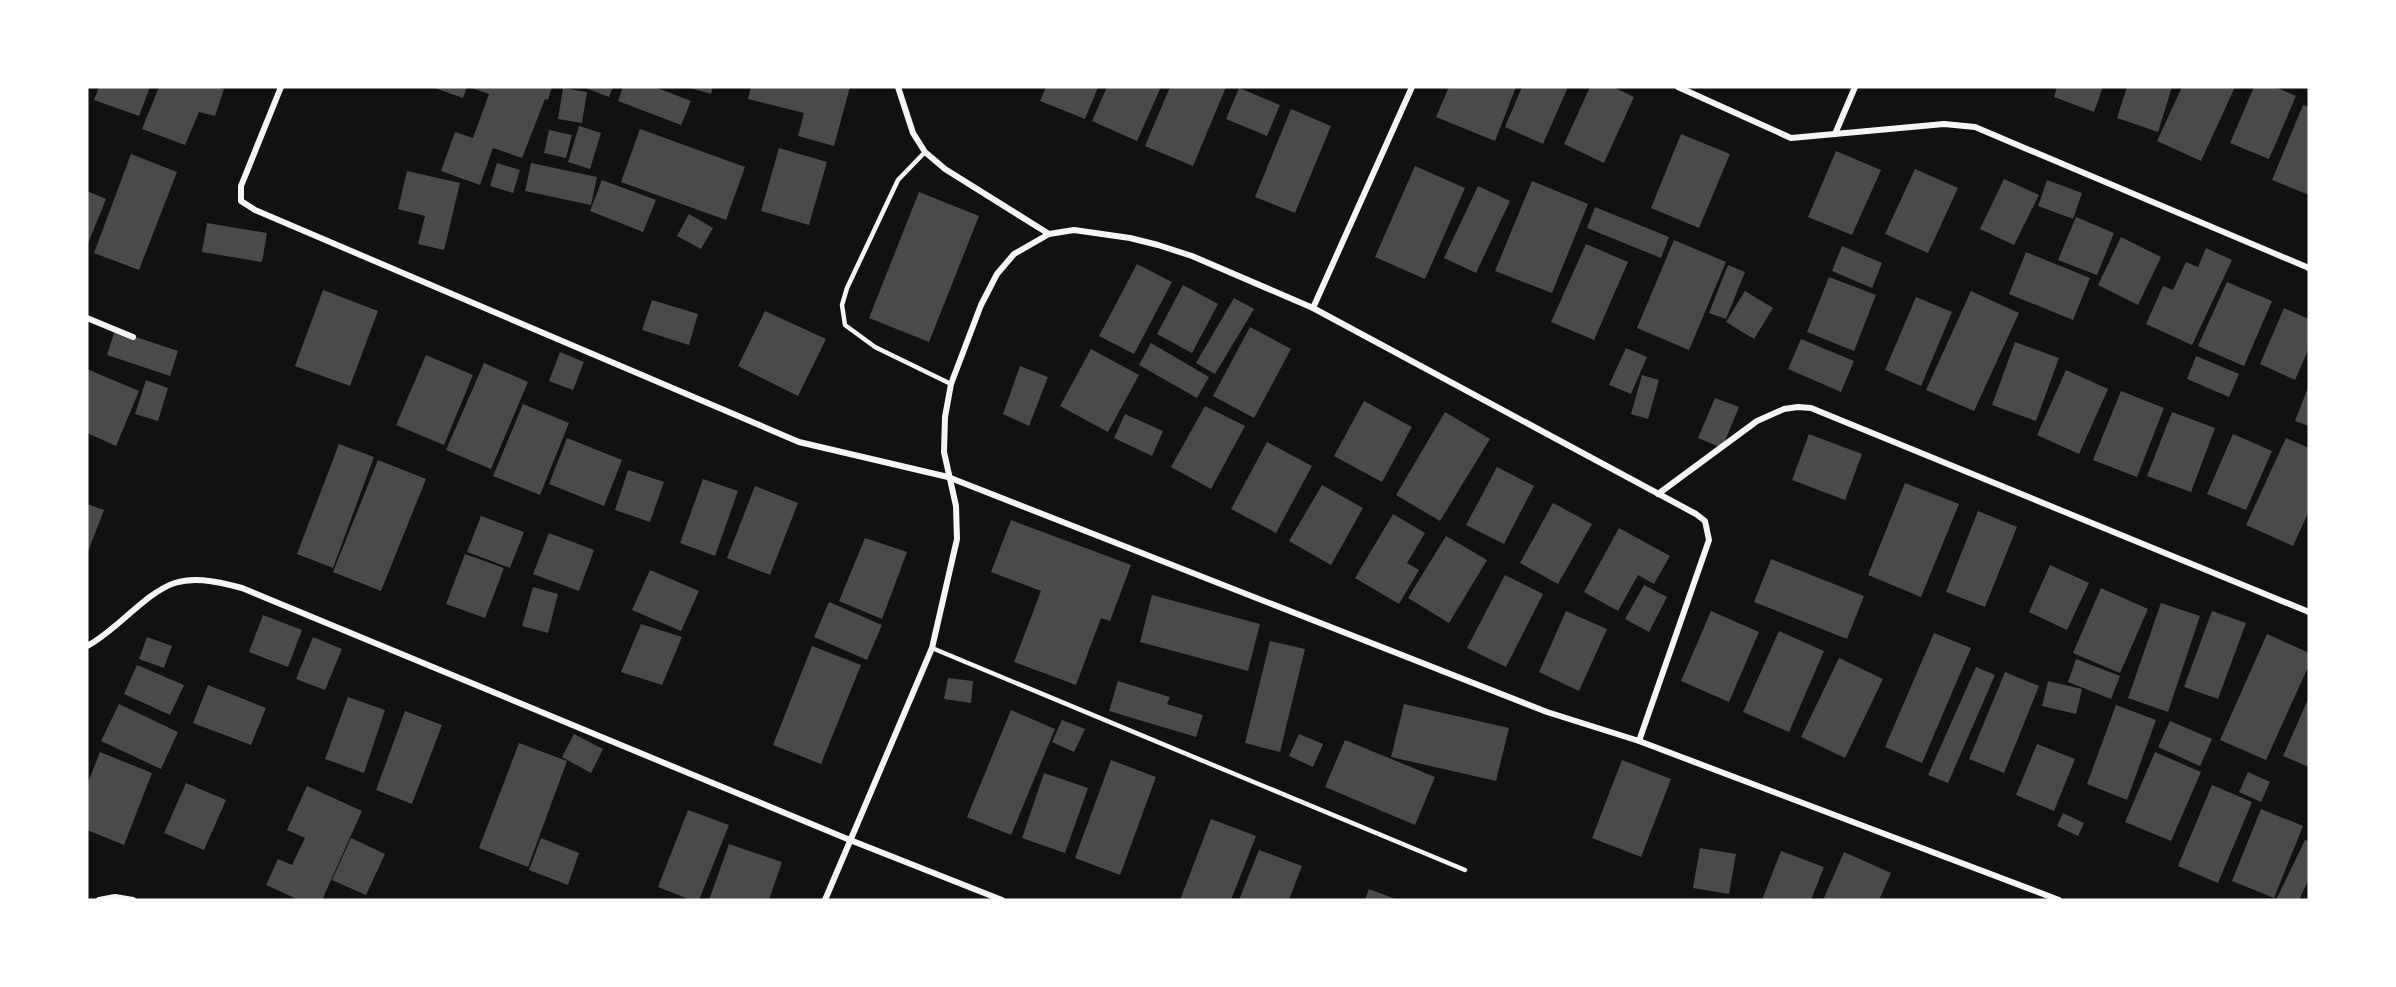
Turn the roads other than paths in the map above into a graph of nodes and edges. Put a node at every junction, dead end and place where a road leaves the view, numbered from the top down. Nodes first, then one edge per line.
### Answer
1 (281, 87) edge
2 (898, 87) edge
3 (1412, 87) edge
4 (1678, 87) edge
5 (1854, 87) edge
6 (1834, 134) junction
7 (925, 152) junction
8 (1049, 234) junction
9 (2309, 268) edge
10 (1313, 308) junction
11 (87, 318) edge
12 (133, 337) dead end
13 (951, 384) junction
14 (948, 477) junction
15 (1658, 494) junction
16 (2309, 612) edge
17 (87, 646) edge
18 (932, 648) junction
19 (1640, 741) junction
20 (850, 840) junction
21 (1465, 870) dead end
22 (99, 900) edge
23 (132, 900) edge
24 (825, 900) edge
25 (1002, 900) edge
26 (2059, 900) edge

1 - 14 street
2 - 7 street
3 - 10 street
4 - 6 street
5 - 6 street
6 - 9 street
7 - 8 street
7 - 13 lane
8 - 10 street
8 - 13 street
10 - 15 street
11 - 12 street
13 - 14 street
14 - 18 street
14 - 19 street
15 - 16 street
15 - 19 street
17 - 20 street
18 - 20 street
18 - 21 lane
19 - 26 street
20 - 24 street
20 - 25 street
22 - 23 street

